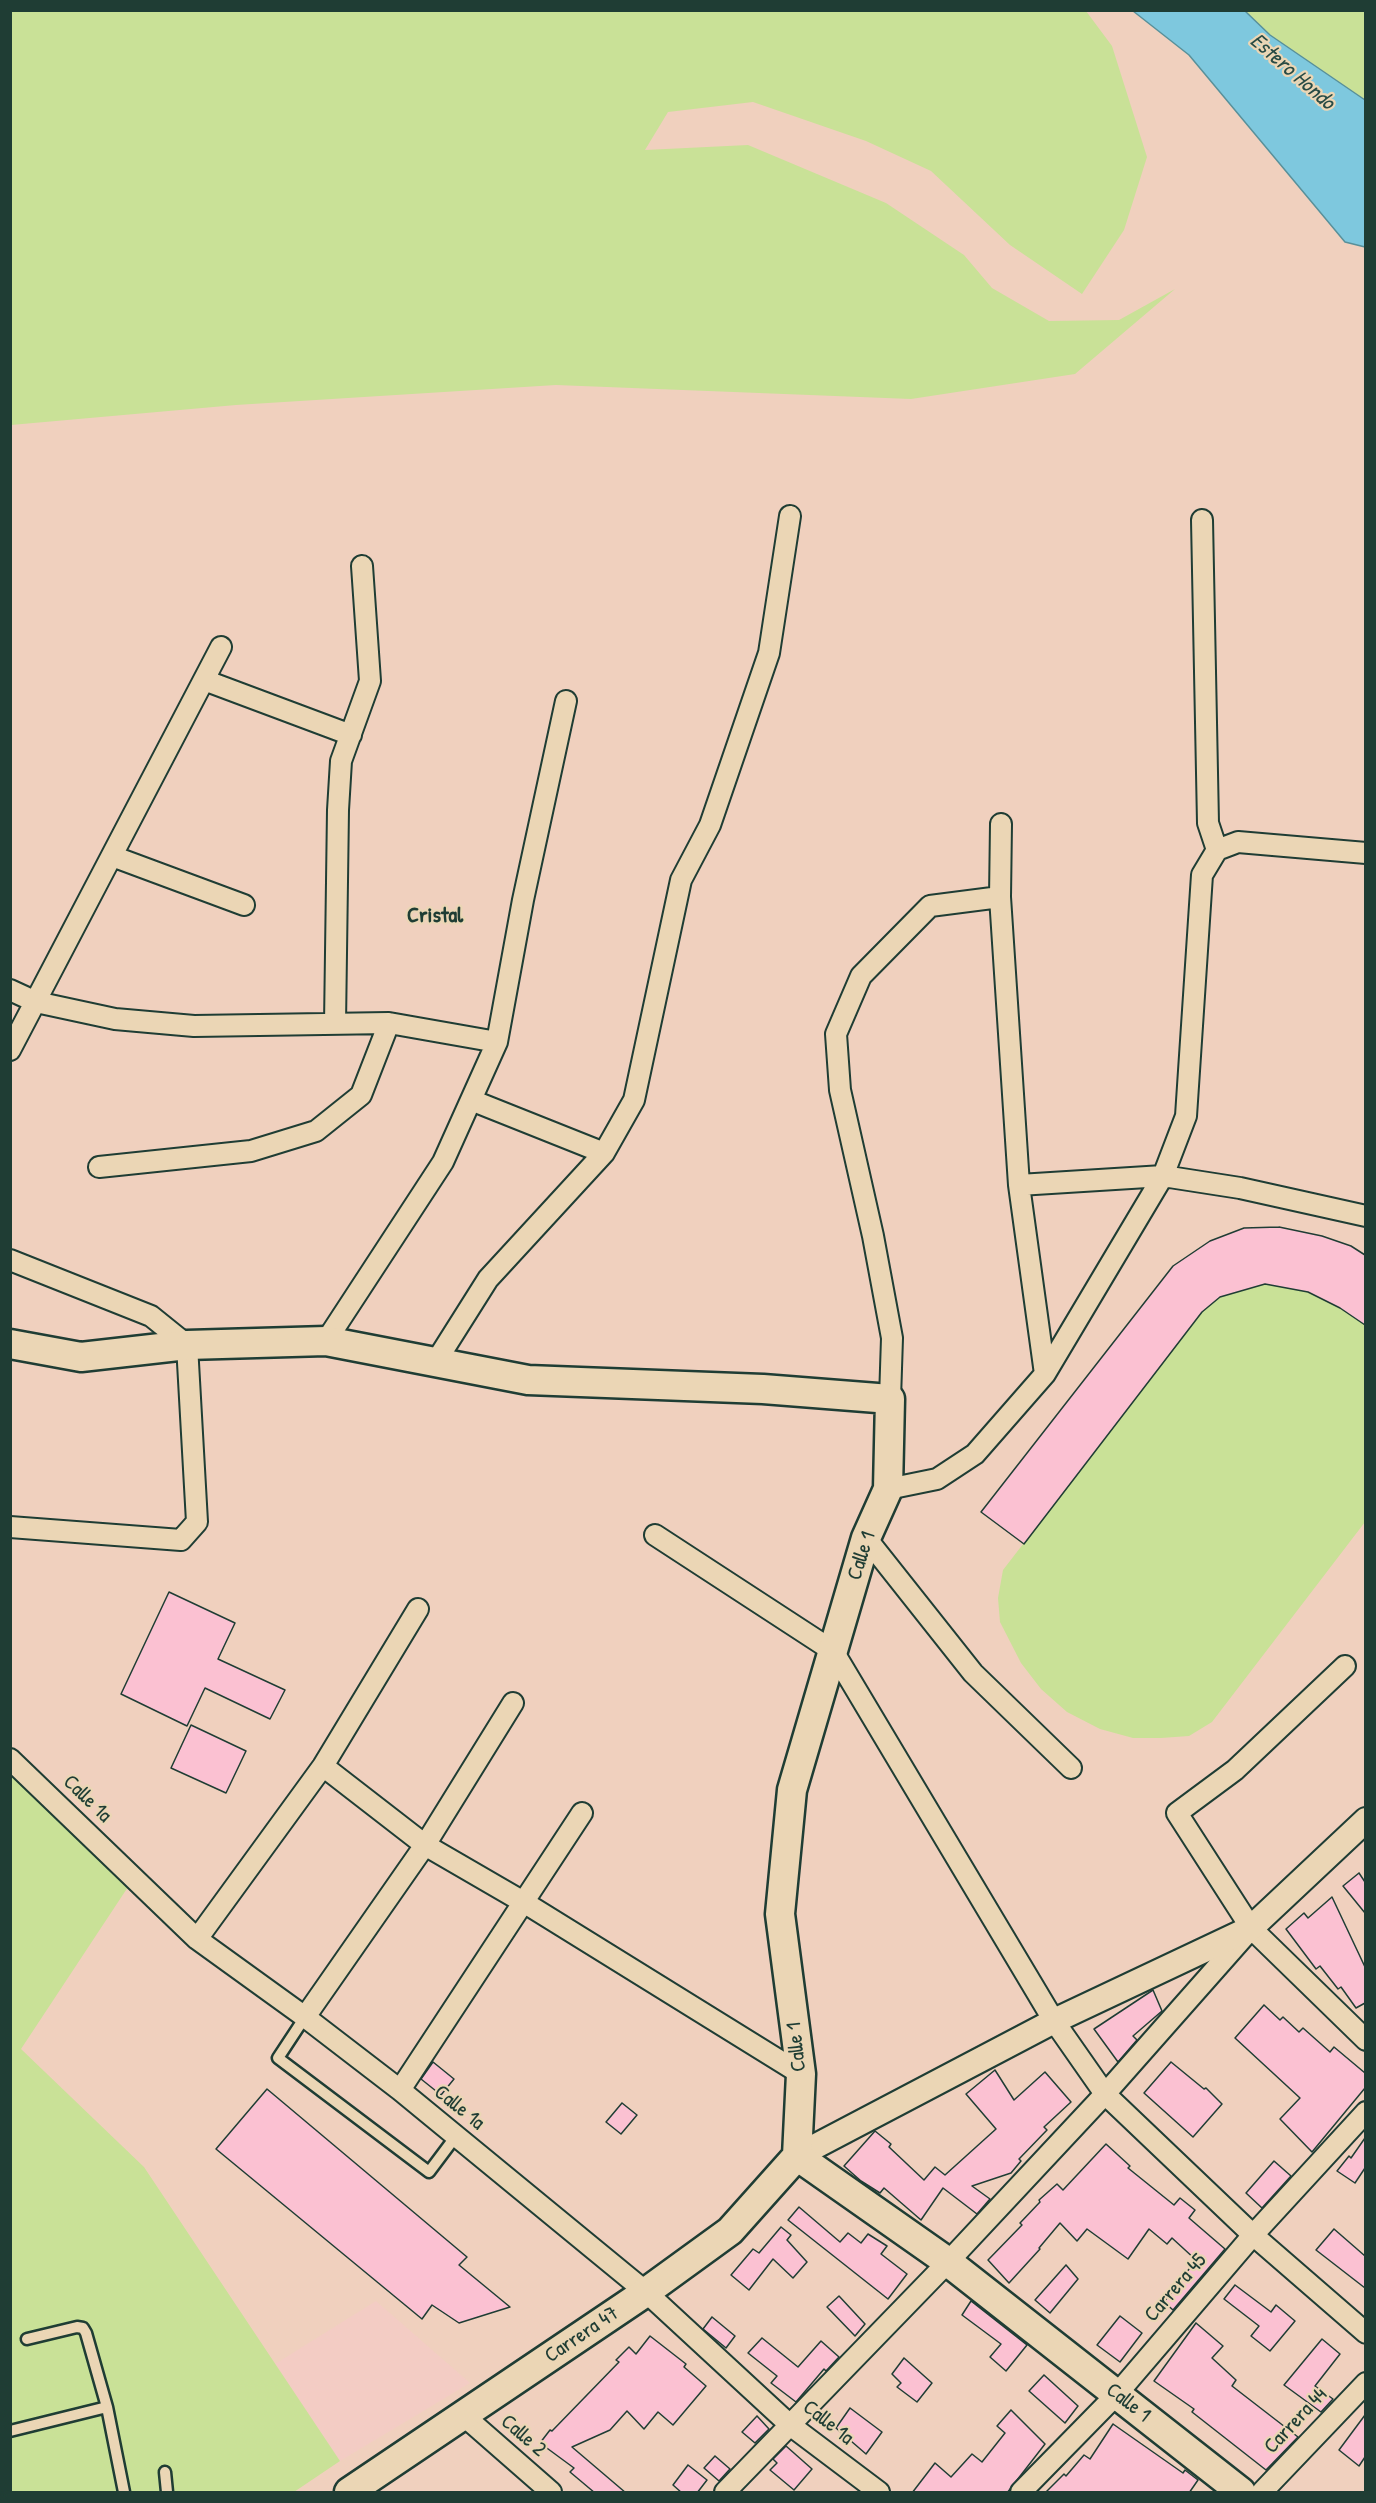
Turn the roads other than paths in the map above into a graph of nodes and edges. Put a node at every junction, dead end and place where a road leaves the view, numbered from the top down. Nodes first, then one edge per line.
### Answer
1 (790, 516) dead end
2 (1202, 520) dead end
3 (362, 566) dead end
4 (221, 647) dead end
5 (204, 681) junction
6 (566, 701) dead end
7 (351, 735) junction
8 (1001, 824) dead end
9 (1218, 850) junction
10 (1365, 853) edge
11 (112, 856) junction
12 (1000, 897) junction
13 (244, 905) dead end
14 (10, 990) edge
15 (36, 1002) junction
16 (389, 1023) junction
17 (335, 1024) junction
18 (497, 1042) junction
19 (10, 1050) edge
20 (471, 1100) junction
21 (604, 1153) junction
22 (99, 1167) dead end
23 (1162, 1176) junction
24 (1019, 1185) junction
25 (1365, 1216) edge
26 (10, 1260) edge
27 (326, 1341) junction
28 (10, 1344) edge
29 (187, 1345) junction
30 (435, 1363) junction
31 (1045, 1374) junction
32 (890, 1399) junction
33 (888, 1489) junction
34 (10, 1527) edge
35 (655, 1535) dead end
36 (866, 1538) junction
37 (418, 1609) dead end
38 (833, 1651) junction
39 (1345, 1666) dead end
40 (513, 1703) dead end
41 (10, 1759) edge
42 (323, 1766) junction
43 (1071, 1768) dead end
44 (582, 1813) dead end
45 (1365, 1820) edge
46 (425, 1845) junction
47 (525, 1903) junction
48 (1251, 1928) junction
49 (197, 1939) junction
50 (305, 2017) junction
51 (1054, 2021) junction
52 (1365, 2040) edge
53 (801, 2074) junction
54 (400, 2090) junction
55 (1105, 2094) junction
56 (1365, 2112) edge
57 (456, 2136) junction
58 (797, 2156) junction
59 (1253, 2235) junction
60 (948, 2262) junction
61 (646, 2292) junction
62 (1365, 2333) edge
63 (27, 2339) dead end
64 (1365, 2383) edge
65 (1117, 2394) junction
66 (106, 2407) junction
67 (463, 2415) junction
68 (790, 2425) junction
69 (10, 2430) edge
70 (165, 2472) dead end
71 (124, 2493) edge
72 (167, 2493) edge
73 (349, 2493) edge
74 (551, 2493) edge
75 (725, 2493) edge
76 (879, 2493) edge
77 (1021, 2493) edge
78 (1241, 2493) edge
79 (1262, 2493) edge

1 - 21 street
2 - 9 street
3 - 7 street
4 - 5 street
5 - 7 street
5 - 11 street
6 - 18 street
7 - 17 street
8 - 12 street
9 - 10 street
9 - 23 street
11 - 13 street
11 - 15 street
12 - 24 street
12 - 32 street
14 - 15 street
15 - 17 street
15 - 19 street
16 - 17 street
16 - 18 street
16 - 22 street
18 - 20 street
20 - 21 street
20 - 27 street
21 - 30 street
23 - 24 street
23 - 25 street
23 - 31 street
24 - 31 street
26 - 29 street
27 - 29 main road
27 - 30 main road
28 - 29 main road
29 - 34 street
30 - 32 main road
31 - 33 street
32 - 33 main road, Calle 1
33 - 36 main road, Calle 1
35 - 38 street
36 - 38 main road, Calle 1
36 - 43 street
37 - 42 street
38 - 51 street
38 - 53 main road, Calle 1
39 - 48 street
40 - 46 street
41 - 49 street, Calle 1a
42 - 46 street
42 - 49 street
44 - 47 street
45 - 48 street
46 - 47 street
46 - 50 street
47 - 53 street
47 - 54 street
48 - 51 street
48 - 52 street
48 - 55 street
49 - 50 street, Calle 1a
50 - 54 street, Calle 1a
50 - 57 lane
51 - 55 street
51 - 58 street
53 - 58 main road, Calle 1
54 - 57 street, Calle 1a
55 - 59 street
55 - 60 street
56 - 59 street, Carrera 45
57 - 61 street, Calle 1a
58 - 60 main road, Calle 1
58 - 61 main road, Carrera 47
59 - 62 street
59 - 65 street, Carrera 45
60 - 65 main road, Calle 1
60 - 68 street
61 - 67 main road, Carrera 47
61 - 68 street, Calle 1a
63 - 66 lane
64 - 79 street, Carrera 44
65 - 77 street, Carrera 45
65 - 78 main road, Calle 1
66 - 69 lane
66 - 71 lane
67 - 73 main road, Carrera 47
67 - 74 street, Calle 2
68 - 75 street
68 - 76 street, Calle 1a
70 - 72 lane

